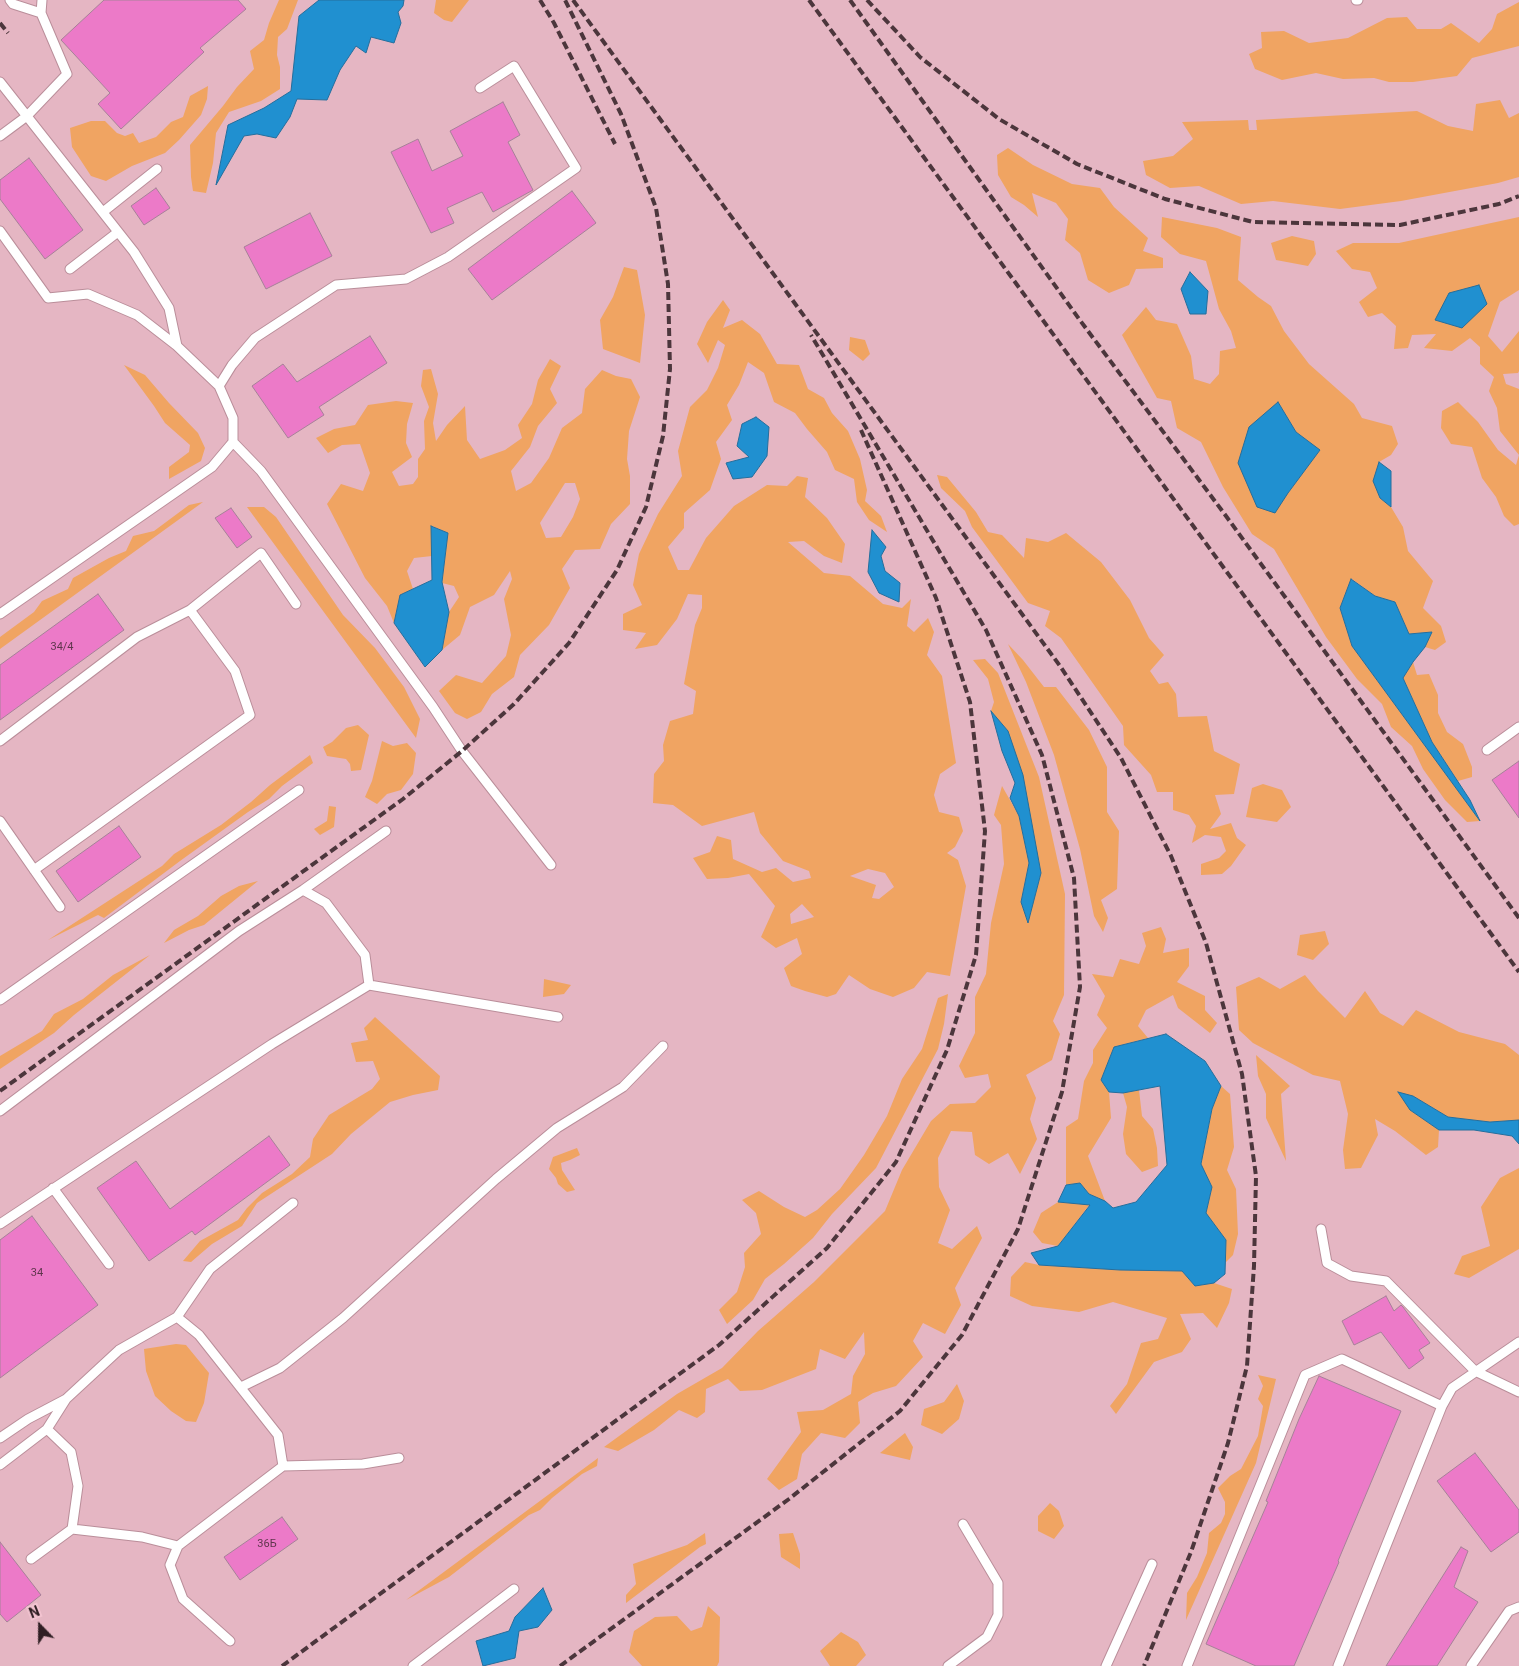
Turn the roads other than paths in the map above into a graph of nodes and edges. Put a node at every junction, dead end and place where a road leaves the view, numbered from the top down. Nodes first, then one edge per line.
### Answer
1 (10, 0) edge
2 (42, 0) edge
3 (42, 14) junction
4 (0, 82) edge
5 (480, 88) dead end
6 (27, 116) junction
7 (0, 136) edge
8 (157, 168) dead end
9 (103, 212) junction
10 (0, 231) edge
11 (118, 232) junction
12 (70, 269) dead end
13 (177, 346) junction
14 (219, 386) junction
15 (233, 442) junction
16 (296, 604) dead end
17 (190, 610) junction
18 (0, 614) edge
19 (1519, 727) edge
20 (0, 741) edge
21 (1487, 750) dead end
22 (299, 790) dead end
23 (0, 821) edge
24 (386, 830) dead end
25 (551, 864) dead end
26 (34, 870) junction
27 (303, 890) junction
28 (60, 907) dead end
29 (369, 985) junction
30 (0, 1000) edge
31 (558, 1017) dead end
32 (664, 1046) dead end
33 (0, 1111) edge
34 (53, 1188) junction
35 (293, 1203) dead end
36 (0, 1224) edge
37 (1321, 1229) dead end
38 (109, 1264) dead end
39 (178, 1317) junction
40 (1519, 1342) edge
41 (1475, 1371) junction
42 (241, 1387) junction
43 (1519, 1392) edge
44 (66, 1399) junction
45 (1442, 1406) junction
46 (47, 1430) junction
47 (0, 1438) edge
48 (399, 1458) dead end
49 (0, 1465) edge
50 (283, 1466) junction
51 (963, 1524) dead end
52 (72, 1529) junction
53 (178, 1546) junction
54 (31, 1558) dead end
55 (1152, 1564) dead end
56 (514, 1589) dead end
57 (1519, 1608) edge
58 (230, 1641) dead end
59 (413, 1666) edge
60 (948, 1666) edge
61 (1106, 1666) edge
62 (1187, 1666) edge
63 (1338, 1666) edge
64 (1472, 1666) edge

1 - 3 lane
2 - 3 lane
3 - 6 lane
4 - 6 lane
5 - 14 lane
6 - 7 lane
6 - 9 lane
8 - 9 lane
9 - 11 lane
10 - 13 lane
11 - 12 lane
11 - 13 lane
13 - 14 lane
14 - 15 lane
15 - 18 lane
15 - 25 lane
16 - 17 lane
17 - 20 lane
17 - 26 lane
19 - 21 lane
22 - 30 lane
23 - 26 lane
24 - 27 lane
26 - 28 lane
27 - 29 lane
27 - 33 lane
29 - 31 lane
29 - 34 lane
32 - 42 lane
34 - 36 lane
34 - 38 lane
35 - 39 lane
37 - 41 lane
39 - 42 lane
39 - 44 lane
40 - 41 lane
41 - 43 lane
41 - 45 lane
42 - 50 lane
44 - 46 lane
44 - 47 lane
45 - 62 lane
45 - 63 lane
46 - 49 lane
46 - 52 lane
48 - 50 lane
50 - 53 lane
51 - 60 lane
52 - 53 lane
52 - 54 lane
53 - 58 lane
55 - 61 lane
56 - 59 lane
57 - 64 lane

